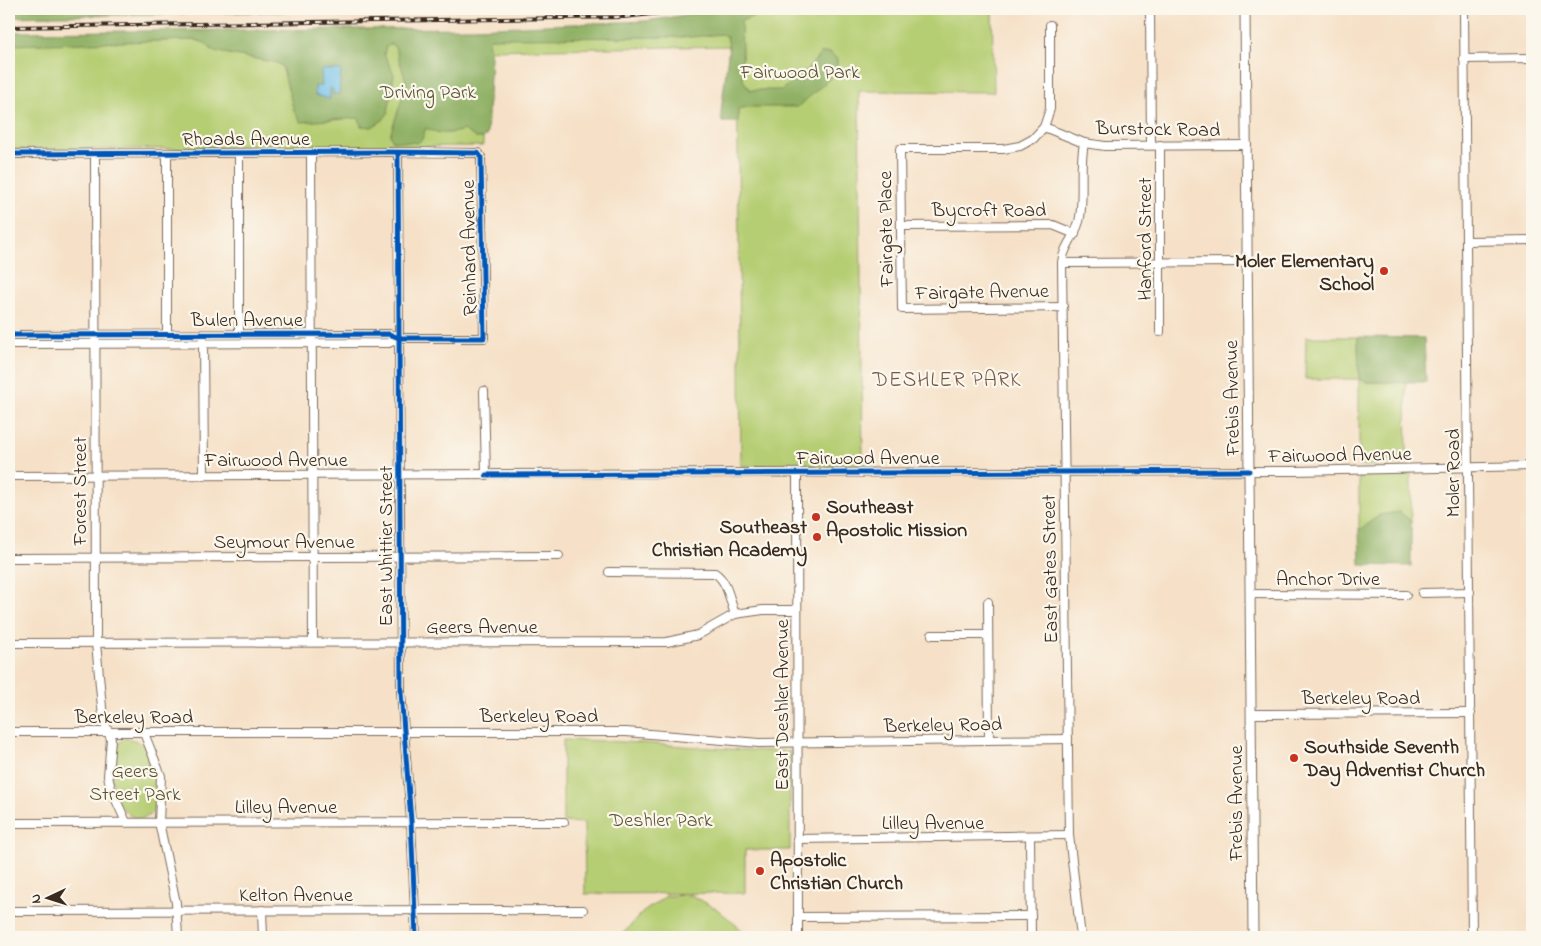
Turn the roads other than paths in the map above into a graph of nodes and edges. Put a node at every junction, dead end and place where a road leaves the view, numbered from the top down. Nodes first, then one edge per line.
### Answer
1 (1150, 9) edge
2 (1245, 9) edge
3 (1464, 9) edge
4 (1050, 25) dead end
5 (1532, 58) edge
6 (1464, 60) junction
7 (1044, 127) junction
8 (1084, 143) junction
9 (1155, 145) junction
10 (1246, 145) junction
11 (239, 153) junction
12 (311, 153) junction
13 (398, 153) junction
14 (9, 154) edge
15 (95, 154) junction
16 (167, 154) junction
17 (482, 157) joint
18 (901, 226) junction
19 (1075, 234) junction
20 (1532, 240) edge
21 (1466, 241) junction
22 (1160, 262) junction
23 (1247, 262) junction
24 (1062, 263) junction
25 (1063, 307) junction
26 (902, 309) joint
27 (1160, 332) dead end
28 (203, 334) junction
29 (239, 334) junction
30 (312, 334) junction
31 (9, 335) edge
32 (95, 335) junction
33 (167, 335) junction
34 (399, 338) junction
35 (484, 338) joint
36 (203, 343) junction
37 (312, 343) junction
38 (9, 344) edge
39 (95, 344) junction
40 (484, 391) dead end
41 (1532, 466) edge
42 (1469, 467) junction
43 (1064, 471) junction
44 (1249, 471) junction
45 (797, 472) junction
46 (399, 475) junction
47 (486, 475) junction
48 (9, 476) edge
49 (96, 476) junction
50 (204, 476) junction
51 (312, 476) junction
52 (400, 556) junction
53 (559, 556) dead end
54 (96, 557) junction
55 (312, 557) junction
56 (9, 558) edge
57 (610, 572) dead end
58 (1470, 592) junction
59 (1250, 594) junction
60 (1406, 594) dead end
61 (1422, 594) dead end
62 (988, 602) dead end
63 (798, 610) junction
64 (735, 614) junction
65 (932, 635) dead end
66 (988, 635) junction
67 (313, 642) junction
68 (401, 642) junction
69 (9, 643) edge
70 (96, 643) junction
71 (1471, 713) junction
72 (1252, 714) junction
73 (9, 732) edge
74 (108, 732) junction
75 (403, 732) junction
76 (144, 733) junction
77 (1068, 739) junction
78 (989, 740) junction
79 (797, 742) junction
80 (126, 822) junction
81 (159, 822) junction
82 (411, 822) junction
83 (564, 822) dead end
84 (9, 823) edge
85 (1069, 835) junction
86 (1030, 837) junction
87 (797, 839) junction
88 (262, 910) junction
89 (416, 910) junction
90 (583, 910) dead end
91 (9, 911) edge
92 (176, 911) junction
93 (1031, 916) junction
94 (798, 917) junction
95 (178, 937) edge
96 (262, 937) edge
97 (416, 937) edge
98 (798, 937) edge
99 (1031, 937) edge
100 (1081, 937) edge
101 (1253, 937) edge
102 (1472, 937) edge

1 - 9 street, Hanford Street
2 - 10 main road, Frebis Avenue
3 - 6 street, Moler Road
4 - 7 street
5 - 6 street
6 - 21 street, Moler Road
7 - 8 street, Burstock Road
7 - 18 street, Fairgate Place
8 - 9 street, Burstock Road
8 - 19 street, East Gates Street
9 - 10 street, Burstock Road
9 - 22 street, Hanford Street
10 - 23 main road, Frebis Avenue
11 - 12 street, Rhoads Avenue
11 - 16 street, Rhoads Avenue
11 - 29 street
12 - 13 street, Rhoads Avenue
12 - 30 street
13 - 17 street, Rhoads Avenue
13 - 34 street, East Whittier Street
14 - 15 street, Rhoads Avenue
15 - 16 street, Rhoads Avenue
15 - 32 street, Forest Street
16 - 33 street
17 - 35 street, Reinhard Avenue
18 - 19 street, Bycroft Road
18 - 26 street, Fairgate Place
19 - 24 street, East Gates Street
20 - 21 street
21 - 42 street, Moler Road
22 - 23 street
22 - 24 street
22 - 27 street, Hanford Street
23 - 44 main road, Frebis Avenue
24 - 25 street, East Gates Street
25 - 26 street, Fairgate Avenue
25 - 43 street, East Gates Street
28 - 29 street, Bulen Avenue
28 - 33 street, Bulen Avenue
28 - 36 street
29 - 30 street, Bulen Avenue
30 - 34 street, Bulen Avenue
30 - 37 street
31 - 32 street, Bulen Avenue
32 - 33 street, Bulen Avenue
32 - 39 street, Forest Street
34 - 35 street, Bulen Avenue
34 - 37 street, Bulen Avenue
34 - 46 street, East Whittier Street
36 - 37 street, Bulen Avenue
36 - 39 street, Bulen Avenue
36 - 50 street
37 - 51 street
38 - 39 street, Bulen Avenue
39 - 49 street, Forest Street
40 - 47 street
41 - 42 street, Fairwood Avenue
42 - 44 street, Fairwood Avenue
42 - 58 street, Moler Road
43 - 44 street, Fairwood Avenue
43 - 45 street, Fairwood Avenue
43 - 77 street, East Gates Street
44 - 59 main road, Frebis Avenue
45 - 47 street, Fairwood Avenue
45 - 63 street, East Deshler Avenue
46 - 47 street, Fairwood Avenue
46 - 51 street, Fairwood Avenue
46 - 52 street, East Whittier Street
48 - 49 street, Fairwood Avenue
49 - 50 street, Fairwood Avenue
49 - 54 street, Forest Street
50 - 51 street, Fairwood Avenue
51 - 55 street
52 - 53 street, Seymour Avenue
52 - 55 street, Seymour Avenue
52 - 68 street, East Whittier Street
54 - 55 street, Seymour Avenue
54 - 56 street, Seymour Avenue
54 - 70 street, Forest Street
55 - 67 street
57 - 64 street
58 - 61 street
58 - 71 street, Moler Road
59 - 60 street, Anchor Drive
59 - 72 main road, Frebis Avenue
62 - 66 street
63 - 64 street, Geers Avenue
63 - 79 street, East Deshler Avenue
64 - 68 street, Geers Avenue
65 - 66 street
66 - 78 street
67 - 68 street, Geers Avenue
67 - 70 street, Geers Avenue
68 - 75 street, East Whittier Street
69 - 70 street, Geers Avenue
70 - 74 street, Forest Street
71 - 72 street, Berkeley Road
71 - 102 street, Moler Road
72 - 101 main road, Frebis Avenue
73 - 74 street, Berkeley Road
74 - 76 street, Berkeley Road
74 - 80 street, Forest Street
75 - 76 street, Berkeley Road
75 - 79 street, Berkeley Road
75 - 82 street, East Whittier Street
76 - 81 street
77 - 78 street, Berkeley Road
77 - 85 street, East Gates Street
78 - 79 street, Berkeley Road
79 - 87 street, East Deshler Avenue
80 - 81 street, Lilley Avenue
80 - 84 street, Lilley Avenue
81 - 82 street, Lilley Avenue
81 - 92 street
82 - 83 street, Lilley Avenue
82 - 89 street, East Whittier Street
85 - 86 street, Lilley Avenue
85 - 100 street, East Gates Street
86 - 87 street, Lilley Avenue
86 - 93 street
87 - 94 street, East Deshler Avenue
88 - 89 street, Kelton Avenue
88 - 92 street, Kelton Avenue
88 - 96 street
89 - 90 street, Kelton Avenue
89 - 97 street, East Whittier Street
91 - 92 street, Kelton Avenue
92 - 95 street
93 - 94 street
93 - 99 street
94 - 98 street, East Deshler Avenue

